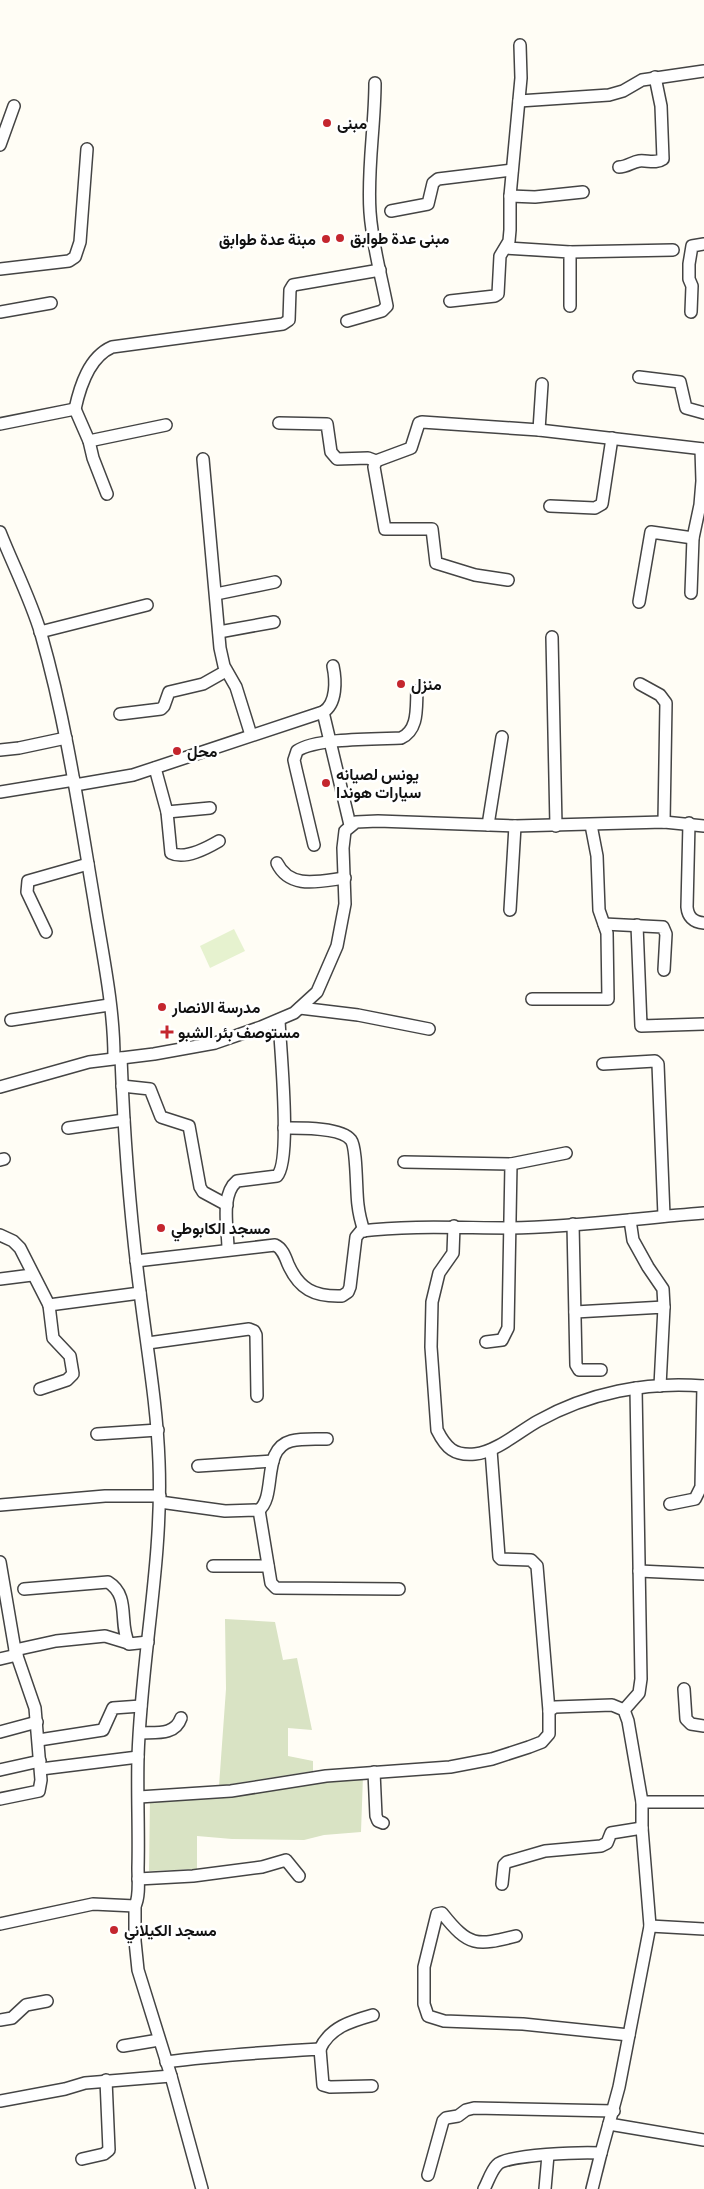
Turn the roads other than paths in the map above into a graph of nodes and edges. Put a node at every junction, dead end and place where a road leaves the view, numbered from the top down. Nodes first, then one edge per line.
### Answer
1 (520, 45) dead end
2 (704, 71) edge
3 (656, 76) junction
4 (374, 83) dead end
5 (519, 101) junction
6 (14, 106) dead end
7 (0, 146) edge
8 (87, 149) dead end
9 (619, 167) dead end
10 (512, 170) junction
11 (583, 192) dead end
12 (510, 196) junction
13 (391, 211) dead end
14 (704, 244) edge
15 (506, 248) junction
16 (673, 250) dead end
17 (570, 252) junction
18 (0, 269) edge
19 (380, 270) junction
20 (450, 301) dead end
21 (51, 303) dead end
22 (570, 306) dead end
23 (0, 312) edge
24 (691, 312) dead end
25 (347, 321) dead end
26 (639, 377) dead end
27 (542, 384) dead end
28 (75, 409) junction
29 (704, 413) edge
30 (279, 423) dead end
31 (0, 424) edge
32 (166, 425) dead end
33 (539, 430) junction
34 (612, 438) junction
35 (90, 441) junction
36 (702, 449) edge
37 (203, 459) dead end
38 (376, 461) junction
39 (106, 494) dead end
40 (550, 506) dead end
41 (0, 532) edge
42 (693, 538) junction
43 (508, 580) dead end
44 (275, 582) dead end
45 (691, 593) dead end
46 (216, 594) junction
47 (639, 602) dead end
48 (147, 605) dead end
49 (274, 622) dead end
50 (40, 632) junction
51 (219, 632) junction
52 (552, 637) dead end
53 (333, 666) dead end
54 (226, 671) junction
55 (640, 684) dead end
56 (417, 691) dead end
57 (323, 712) junction
58 (120, 714) dead end
59 (251, 736) junction
60 (66, 738) junction
61 (502, 738) dead end
62 (331, 742) junction
63 (0, 750) edge
64 (155, 768) junction
65 (75, 783) junction
66 (0, 792) edge
67 (210, 808) dead end
68 (168, 812) junction
69 (664, 822) junction
70 (689, 823) junction
71 (350, 825) junction
72 (488, 825) junction
73 (591, 825) junction
74 (514, 826) junction
75 (556, 826) junction
76 (704, 826) edge
77 (219, 841) dead end
78 (314, 845) dead end
79 (277, 863) dead end
80 (88, 864) junction
81 (345, 878) junction
82 (510, 910) dead end
83 (704, 923) edge
84 (604, 924) junction
85 (637, 925) junction
86 (46, 932) dead end
87 (664, 970) dead end
88 (532, 999) dead end
89 (109, 1005) junction
90 (300, 1008) junction
91 (11, 1020) dead end
92 (279, 1020) junction
93 (704, 1024) edge
94 (430, 1029) dead end
95 (118, 1058) junction
96 (603, 1064) dead end
97 (0, 1083) edge
98 (122, 1086) junction
99 (124, 1120) junction
100 (68, 1128) dead end
101 (284, 1128) junction
102 (566, 1153) dead end
103 (404, 1162) dead end
104 (511, 1164) junction
105 (228, 1205) junction
106 (704, 1213) edge
107 (664, 1216) junction
108 (630, 1220) junction
109 (573, 1224) junction
110 (454, 1226) junction
111 (510, 1228) junction
112 (364, 1231) junction
113 (0, 1235) edge
114 (228, 1249) junction
115 (136, 1261) junction
116 (32, 1275) junction
117 (0, 1278) edge
118 (140, 1293) junction
119 (49, 1305) junction
120 (664, 1307) junction
121 (575, 1312) junction
122 (486, 1342) dead end
123 (148, 1343) junction
124 (601, 1370) dead end
125 (660, 1386) junction
126 (703, 1386) edge
127 (636, 1388) junction
128 (40, 1389) dead end
129 (257, 1396) dead end
130 (158, 1430) junction
131 (97, 1434) dead end
132 (327, 1439) dead end
133 (491, 1450) junction
134 (273, 1461) junction
135 (198, 1466) dead end
136 (160, 1499) junction
137 (670, 1504) dead end
138 (0, 1505) edge
139 (259, 1510) junction
140 (0, 1562) edge
141 (213, 1566) dead end
142 (268, 1566) junction
143 (639, 1571) junction
144 (704, 1574) edge
145 (24, 1589) dead end
146 (399, 1590) dead end
147 (4, 1604) edge
148 (148, 1642) junction
149 (128, 1643) junction
150 (16, 1652) junction
151 (0, 1659) edge
152 (684, 1690) dead end
153 (141, 1706) junction
154 (624, 1710) junction
155 (549, 1712) junction
156 (181, 1718) dead end
157 (37, 1722) junction
158 (704, 1726) edge
159 (0, 1732) edge
160 (140, 1733) junction
161 (39, 1740) junction
162 (138, 1757) junction
163 (40, 1765) junction
164 (0, 1770) edge
165 (374, 1772) junction
166 (139, 1797) junction
167 (0, 1799) edge
168 (642, 1802) junction
169 (704, 1802) edge
170 (383, 1823) dead end
171 (642, 1828) junction
172 (299, 1876) dead end
173 (138, 1879) junction
174 (502, 1884) dead end
175 (135, 1906) junction
176 (0, 1924) edge
177 (650, 1926) junction
178 (704, 1929) edge
179 (516, 1936) dead end
180 (47, 2001) dead end
181 (373, 2015) dead end
182 (0, 2020) edge
183 (629, 2035) junction
184 (159, 2040) junction
185 (123, 2046) dead end
186 (320, 2049) junction
187 (166, 2062) junction
188 (171, 2076) junction
189 (106, 2080) junction
190 (372, 2086) dead end
191 (0, 2101) edge
192 (614, 2112) junction
193 (609, 2124) junction
194 (704, 2140) edge
195 (601, 2153) junction
196 (548, 2155) junction
197 (82, 2158) dead end
198 (428, 2175) dead end
199 (202, 2189) edge
200 (484, 2189) edge
201 (545, 2189) edge
202 (592, 2189) edge

1 - 5 street
2 - 3 street
3 - 5 street
3 - 9 street
4 - 19 street
5 - 10 street
6 - 7 street
8 - 18 street
10 - 12 street
10 - 13 street
11 - 12 street
12 - 15 street
14 - 24 street
15 - 17 street
15 - 20 street
16 - 17 street
17 - 22 street
19 - 25 street
19 - 28 street
21 - 23 street
26 - 29 street
27 - 33 street
28 - 31 street
28 - 35 street
30 - 38 street
32 - 35 street
33 - 34 street
33 - 38 street
34 - 36 street
34 - 40 street
35 - 39 street
36 - 42 street
37 - 46 street
38 - 43 street
41 - 50 street
42 - 45 street
42 - 47 street
44 - 46 street
46 - 51 street
48 - 50 street
49 - 51 street
50 - 60 street
51 - 54 street
52 - 75 street
53 - 57 street
54 - 58 street
54 - 59 street
55 - 69 street
56 - 62 street
57 - 59 street
57 - 62 street
59 - 64 street
60 - 63 street
60 - 65 street
61 - 72 street
62 - 71 street
62 - 78 street
64 - 65 street
64 - 68 street
65 - 66 street
65 - 80 street
67 - 68 street
68 - 77 street
69 - 70 street
69 - 73 street
70 - 76 street
70 - 83 street
71 - 72 street
71 - 81 street
72 - 74 street
73 - 75 street
73 - 84 street
74 - 75 street
74 - 82 street
79 - 81 street
80 - 86 street
80 - 89 street
81 - 90 street
84 - 85 street
84 - 88 street
85 - 87 street
85 - 93 street
89 - 91 street
89 - 95 street
90 - 92 street
90 - 94 street
92 - 95 street
92 - 101 street
95 - 97 street
95 - 98 street
96 - 107 street
98 - 99 street
98 - 105 street
99 - 100 street
99 - 115 street
101 - 105 street
101 - 112 street
102 - 104 street
103 - 104 street
104 - 111 street
105 - 114 street
106 - 107 street
107 - 108 street
108 - 109 street
108 - 120 street
109 - 111 street
109 - 121 street
110 - 111 street
110 - 112 street
110 - 133 street
111 - 122 street
112 - 114 street
113 - 116 street
114 - 115 street
115 - 118 street
116 - 117 street
116 - 119 street
118 - 119 street
118 - 123 street
119 - 128 street
120 - 121 street
120 - 125 street
121 - 124 street
123 - 129 street
123 - 130 street
125 - 126 street
125 - 127 street
126 - 137 street
127 - 133 street
127 - 143 street
130 - 131 street
130 - 136 street
132 - 134 street
133 - 155 street
134 - 135 street
134 - 139 street
136 - 138 street
136 - 139 street
136 - 148 street
139 - 142 street
140 - 147 street
141 - 142 street
142 - 146 street
143 - 144 street
143 - 154 street
145 - 149 street
147 - 150 street
148 - 149 street
148 - 153 street
149 - 150 street
150 - 151 street
150 - 157 street
152 - 158 street
153 - 160 street
153 - 161 street
154 - 155 street
154 - 168 street
155 - 165 street
156 - 160 street
157 - 159 street
157 - 161 street
160 - 162 street
161 - 163 street
162 - 163 street
162 - 166 street
163 - 164 street
163 - 167 street
165 - 166 street
165 - 170 street
166 - 173 street
168 - 169 street
168 - 171 street
171 - 174 street
171 - 177 street
172 - 173 street
173 - 175 street
175 - 176 street
175 - 184 street
177 - 178 street
177 - 183 street
179 - 183 street
180 - 182 street
181 - 186 street
183 - 192 street
184 - 185 street
184 - 187 street
186 - 187 street
186 - 190 street
187 - 188 street
188 - 189 street
188 - 199 street
189 - 191 street
189 - 197 street
192 - 193 street
192 - 198 street
193 - 194 street
193 - 195 street
195 - 196 street
195 - 202 street
196 - 200 street
196 - 201 street

